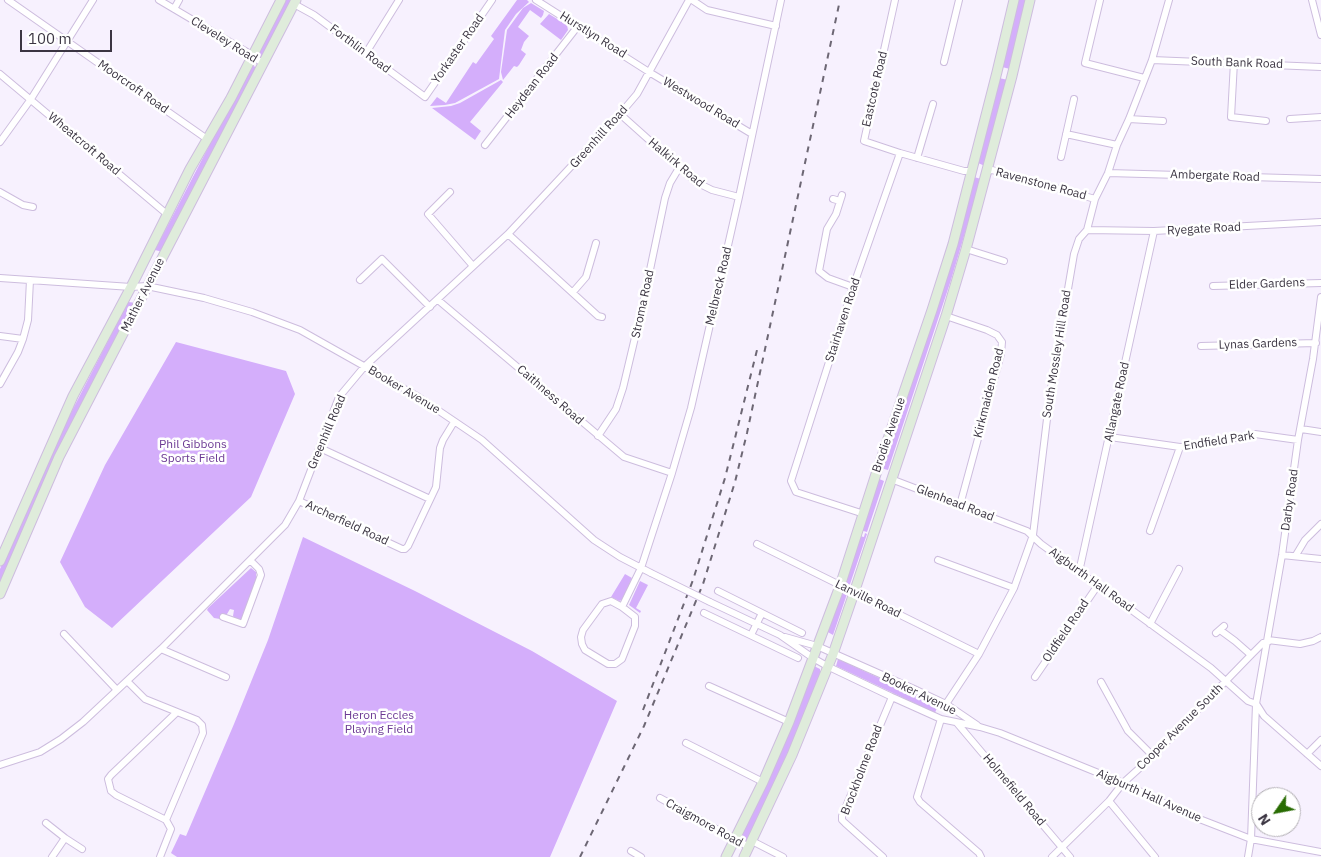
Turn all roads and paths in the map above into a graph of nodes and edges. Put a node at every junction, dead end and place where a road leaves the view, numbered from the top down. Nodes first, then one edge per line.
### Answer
1 (8, 0) edge
2 (93, 0) edge
3 (159, 0) edge
4 (179, 0) edge
5 (282, 0) edge
6 (399, 0) edge
7 (492, 0) edge
8 (536, 0) edge
9 (690, 0) edge
10 (781, 0) edge
11 (895, 0) edge
12 (959, 0) edge
13 (1014, 0) edge
14 (1030, 0) edge
15 (1100, 0) edge
16 (1169, 0) edge
17 (1312, 0) edge
18 (295, 2) edge
19 (174, 9) junction
20 (578, 26) junction
21 (776, 26) junction
22 (1321, 35) edge
23 (67, 40) junction
24 (366, 53) junction
25 (252, 55) junction
26 (1152, 60) junction
27 (944, 62) dead end
28 (1234, 62) junction
29 (263, 64) junction
30 (1321, 66) edge
31 (649, 72) junction
32 (997, 72) junction
33 (0, 74) edge
34 (1012, 76) junction
35 (1144, 78) junction
36 (424, 98) joint
37 (31, 99) junction
38 (1074, 99) dead end
39 (933, 104) dead end
40 (620, 114) junction
41 (1321, 117) edge
42 (1129, 119) junction
43 (1290, 119) dead end
44 (1163, 121) dead end
45 (1266, 121) dead end
46 (752, 134) junction
47 (1066, 134) junction
48 (207, 139) junction
49 (0, 142) edge
50 (1117, 145) junction
51 (485, 146) dead end
52 (900, 153) junction
53 (1061, 157) dead end
54 (917, 158) junction
55 (679, 168) junction
56 (972, 171) junction
57 (987, 171) junction
58 (1108, 173) junction
59 (1321, 179) edge
60 (0, 192) edge
61 (450, 192) dead end
62 (739, 197) junction
63 (833, 199) dead end
64 (1095, 199) junction
65 (33, 207) dead end
66 (168, 214) junction
67 (1321, 222) edge
68 (1087, 230) junction
69 (1154, 232) junction
70 (508, 234) junction
71 (596, 243) dead end
72 (966, 250) junction
73 (1004, 262) dead end
74 (474, 266) junction
75 (0, 278) edge
76 (30, 280) junction
77 (360, 280) dead end
78 (1321, 283) edge
79 (147, 286) junction
80 (1213, 286) dead end
81 (131, 287) junction
82 (853, 287) junction
83 (573, 292) junction
84 (1321, 297) edge
85 (438, 300) junction
86 (430, 307) junction
87 (946, 316) junction
88 (602, 317) dead end
89 (0, 336) edge
90 (24, 338) junction
91 (1316, 342) junction
92 (1201, 346) dead end
93 (1313, 359) junction
94 (1321, 360) edge
95 (364, 367) junction
96 (0, 384) edge
97 (454, 422) junction
98 (1301, 429) junction
99 (1321, 432) edge
100 (598, 436) junction
101 (1110, 437) junction
102 (1298, 440) junction
103 (1180, 447) junction
104 (320, 448) junction
105 (672, 473) junction
106 (876, 474) junction
107 (891, 479) junction
108 (430, 498) junction
109 (299, 501) junction
110 (960, 505) junction
111 (864, 514) junction
112 (1321, 524) edge
113 (1150, 531) dead end
114 (1033, 535) junction
115 (757, 544) dead end
116 (1282, 555) junction
117 (1296, 555) junction
118 (1321, 559) edge
119 (250, 560) junction
120 (938, 560) dead end
121 (0, 561) edge
122 (641, 568) junction
123 (1179, 569) dead end
124 (1079, 572) junction
125 (1098, 585) junction
126 (840, 586) junction
127 (1014, 588) junction
128 (718, 591) dead end
129 (854, 593) junction
130 (0, 594) edge
131 (622, 607) junction
132 (232, 611) dead end
133 (704, 613) dead end
134 (762, 613) junction
135 (757, 624) junction
136 (1150, 624) junction
137 (1220, 630) dead end
138 (802, 633) dead end
139 (64, 634) dead end
140 (751, 635) junction
141 (780, 635) junction
142 (1321, 637) edge
143 (1268, 641) junction
144 (817, 646) junction
145 (796, 647) junction
146 (161, 649) junction
147 (833, 654) junction
148 (979, 654) junction
149 (1250, 656) junction
150 (813, 658) junction
151 (827, 666) junction
152 (226, 677) dead end
153 (1035, 678) dead end
154 (127, 681) junction
155 (1101, 682) dead end
156 (1226, 682) junction
157 (709, 686) dead end
158 (117, 690) junction
159 (892, 697) junction
160 (946, 704) junction
161 (1256, 704) junction
162 (176, 712) junction
163 (941, 719) junction
164 (789, 722) junction
165 (957, 722) junction
166 (980, 727) junction
167 (1321, 740) edge
168 (686, 743) dead end
169 (1307, 754) junction
170 (1153, 756) junction
171 (0, 765) edge
172 (1321, 766) edge
173 (763, 782) junction
174 (1123, 783) junction
175 (660, 798) dead end
176 (1109, 801) junction
177 (166, 820) junction
178 (46, 823) dead end
179 (64, 838) junction
180 (1251, 840) junction
181 (734, 841) junction
182 (750, 844) junction
183 (1062, 847) junction
184 (82, 849) dead end
185 (632, 851) dead end
186 (1321, 852) edge
187 (52, 857) edge
188 (160, 857) edge
189 (641, 857) edge
190 (726, 857) edge
191 (744, 857) edge
192 (783, 857) edge
193 (883, 857) edge
194 (981, 857) edge
195 (1052, 857) edge
196 (1070, 857) edge
197 (1155, 857) edge
198 (1248, 857) edge

1 - 23 street, Moorcroft Road
2 - 23 street
3 - 19 street, Cleveley Road
4 - 19 street
5 - 25 street, Mather Avenue
6 - 24 street
7 - 36 street, Yorkaster Road
8 - 20 street, Hurstlyn Road
9 - 21 street
9 - 31 street, Greenhill Road
10 - 21 street, Melbreck Road
11 - 52 street, Eastcote Road
12 - 27 street
13 - 32 street, Brodie Avenue
14 - 34 street, Brodie Avenue
15 - 35 street
16 - 26 street, South Mossley Hill Road
17 - 22 street
18 - 24 street, Forthlin Road
18 - 29 street, Mather Avenue
19 - 25 street, Cleveley Road
20 - 31 street, Hurstlyn Road
20 - 51 street, Heydean Road
21 - 46 street, Melbreck Road
23 - 37 street
23 - 48 street, Moorcroft Road
24 - 36 street, Forthlin Road
25 - 29 street, Cleveley Road
25 - 48 street, Mather Avenue
26 - 28 street, South Bank Road
26 - 35 street, South Mossley Hill Road
28 - 30 street, South Bank Road
28 - 45 street
29 - 79 street, Mather Avenue
31 - 40 street, Greenhill Road
31 - 46 street, Westwood Road
32 - 34 street
32 - 56 street, Brodie Avenue
33 - 37 street, Wheatcroft Road
34 - 57 street, Brodie Avenue
35 - 42 street, South Mossley Hill Road
37 - 49 street
37 - 66 street, Wheatcroft Road
38 - 47 street
39 - 54 street
40 - 55 street, Halkirk Road
40 - 70 street, Greenhill Road
41 - 43 street
42 - 44 street
42 - 50 street, South Mossley Hill Road
46 - 62 street, Melbreck Road
47 - 50 street
47 - 53 street
48 - 66 street, Mather Avenue
50 - 58 street, South Mossley Hill Road
52 - 54 street
52 - 82 street, Stairhaven Road
54 - 56 street
55 - 62 street, Halkirk Road
55 - 100 street, Stroma Road
56 - 57 street
56 - 106 street, Brodie Avenue
57 - 64 street, Ravenstone Road
57 - 72 street, Brodie Avenue
58 - 59 street, Ambergate Road
58 - 64 street, South Mossley Hill Road
60 - 65 street
61 - 74 street
62 - 105 street, Melbreck Road
63 - 82 street
64 - 68 street, South Mossley Hill Road
66 - 81 street, Mather Avenue
67 - 69 street, Ryegate Road
68 - 69 street, Ryegate Road
68 - 114 street, South Mossley Hill Road
69 - 101 street, Allangate Road
70 - 74 street, Greenhill Road
70 - 83 street
71 - 83 street
72 - 73 street
72 - 87 street, Brodie Avenue
74 - 85 street, Greenhill Road
75 - 76 street, Booker Avenue
76 - 81 street, Booker Avenue
76 - 90 street
77 - 86 street
78 - 80 street, Elder Gardens
79 - 81 street, Booker Avenue
79 - 95 street, Booker Avenue
79 - 130 street, Mather Avenue
81 - 121 street, Mather Avenue
82 - 111 street, Stairhaven Road
83 - 88 street
84 - 91 street, Darby Road
85 - 86 street, Greenhill Road
85 - 100 street, Caithness Road
86 - 95 street, Greenhill Road
87 - 107 street, Brodie Avenue
87 - 110 street, Kirkmaiden Road
89 - 90 street
90 - 96 street
91 - 92 street, Lynas Gardens
91 - 93 street, Darby Road
93 - 94 street
93 - 98 street, Darby Road
95 - 97 street, Booker Avenue
95 - 104 street, Greenhill Road
97 - 108 street, Archerfield Road
97 - 122 street, Booker Avenue
98 - 99 street
98 - 102 street, Darby Road
100 - 105 street, Caithness Road
101 - 103 street, Endfield Park
101 - 124 street, Allangate Road
102 - 103 street, Endfield Park
102 - 116 street, Darby Road
103 - 113 street
104 - 108 street
104 - 109 street, Greenhill Road
105 - 122 street, Melbreck Road
106 - 107 street, Glenhead Road
106 - 111 street, Brodie Avenue
107 - 110 street, Glenhead Road
107 - 129 street, Brodie Avenue
108 - 109 street, Archerfield Road
109 - 119 street, Greenhill Road
110 - 114 street, Glenhead Road
111 - 126 street, Brodie Avenue
112 - 117 street
114 - 124 street, Aigburth Hall Road
114 - 127 street, South Mossley Hill Road
115 - 126 street, Lanville Road
116 - 117 street
116 - 143 street, Darby Road
117 - 118 street
119 - 132 street
119 - 146 street, Greenhill Road
120 - 127 street
122 - 131 street, Melbreck Road
122 - 135 street, Booker Avenue, bridge
123 - 136 street
124 - 125 street, Aigburth Hall Road
125 - 136 street, Aigburth Hall Road
125 - 153 street, Oldfield Road
126 - 129 street, Lanville Road
126 - 144 street, Brodie Avenue
127 - 148 street, South Mossley Hill Road
128 - 134 street
129 - 147 street, Brodie Avenue
129 - 148 street, Lanville Road
131 - 131 street
133 - 140 street
134 - 135 street
134 - 138 street
135 - 140 street
135 - 141 street, Booker Avenue
136 - 156 street, Aigburth Hall Road
137 - 149 street
139 - 158 street
140 - 145 street
141 - 144 street, Booker Avenue
141 - 145 street, Booker Avenue
142 - 143 street
143 - 149 street, Cooper Avenue South
143 - 161 street, Darby Road
144 - 147 street, Booker Avenue
144 - 150 street, Brodie Avenue
145 - 150 street, Booker Avenue
146 - 152 street
146 - 154 street, Greenhill Road
147 - 151 street, Brodie Avenue
147 - 160 street, Booker Avenue
148 - 160 street, South Mossley Hill Road
149 - 156 street, Cooper Avenue South
150 - 151 street, Booker Avenue
150 - 164 street, Brodie Avenue
151 - 159 street, Booker Avenue
151 - 182 street, Brodie Avenue
154 - 158 street, Greenhill Road
154 - 162 street
155 - 170 street
156 - 161 street, Aigburth Hall Road
156 - 170 street, Cooper Avenue South
157 - 164 street
158 - 171 street, Greenhill Road
159 - 163 street, Booker Avenue
159 - 193 street, Brockholme Road
160 - 166 street, Booker Avenue
161 - 169 street, Aigburth Hall Road
161 - 180 street, Darby Road
162 - 177 street
162 - 177 street
163 - 165 street, Booker Avenue
163 - 194 street
164 - 173 street, Brodie Avenue
165 - 166 street, Booker Avenue
165 - 183 street, Holmefield Road
166 - 174 street, Aigburth Hall Avenue
167 - 169 street
168 - 173 street
169 - 172 street, Aigburth Hall Road
170 - 174 street, Cooper Avenue South
173 - 181 street, Brodie Avenue
174 - 176 street, Cooper Avenue South
174 - 180 street, Aigburth Hall Avenue
175 - 181 street, Craigmore Road
176 - 183 street, Cooper Avenue South
176 - 197 street
177 - 188 street
178 - 179 street
179 - 184 street
179 - 187 street
180 - 186 street, Aigburth Hall Avenue
180 - 198 street, Darby Road
181 - 182 street, Craigmore Road
181 - 190 street, Brodie Avenue
182 - 191 street, Brodie Avenue
182 - 192 street, Craigmore Road
183 - 195 street, Cooper Avenue South
183 - 196 street, Holmefield Road
185 - 189 street

